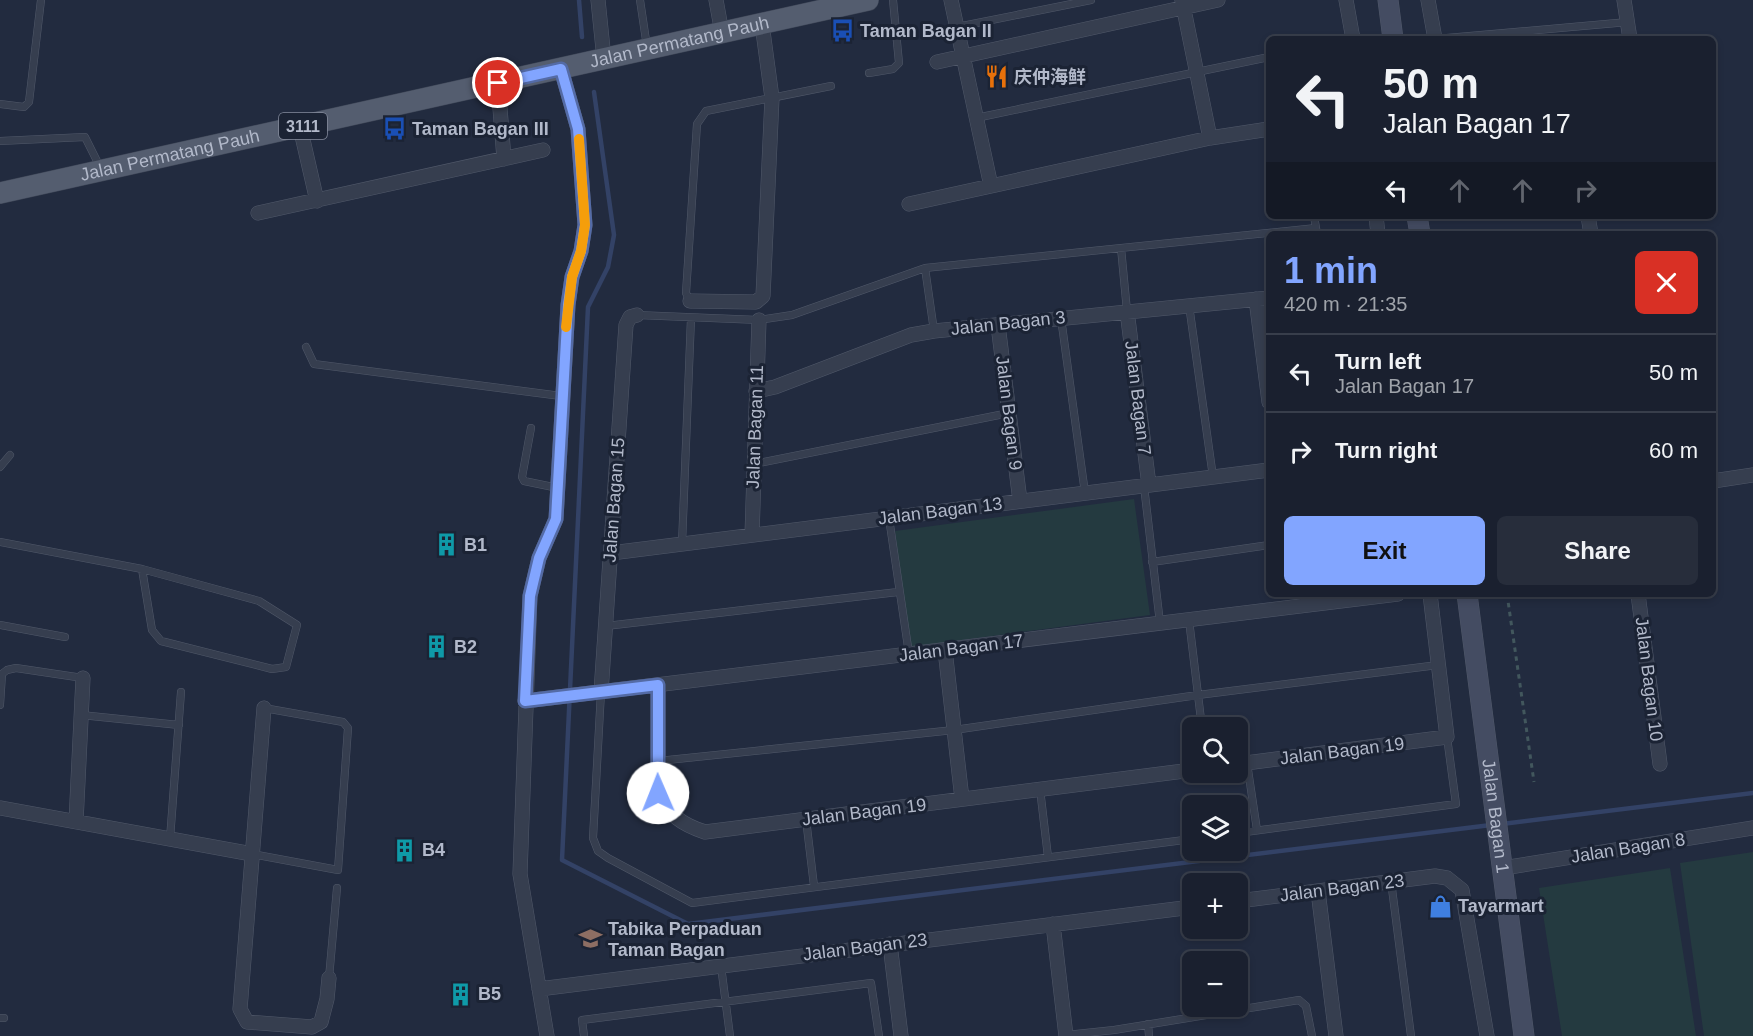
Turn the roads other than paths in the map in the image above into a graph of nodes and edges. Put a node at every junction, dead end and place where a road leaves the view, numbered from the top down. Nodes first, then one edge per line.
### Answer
1 (41, 0) edge
2 (598, 0) edge
3 (639, 0) edge
4 (717, 0) edge
5 (868, 0) edge
6 (893, 0) edge
7 (951, 0) edge
8 (1091, 0) edge
9 (1218, 0) edge
10 (1346, 0) edge
11 (1388, 0) edge
12 (1428, 0) edge
13 (1624, 0) edge
14 (1183, 4) edge
15 (1628, 22) junction
16 (762, 24) junction
17 (957, 27) junction
18 (722, 33) junction
19 (1352, 36) edge
20 (1394, 36) edge
21 (1434, 36) edge
22 (1469, 36) edge
23 (1630, 36) edge
24 (648, 49) junction
25 (963, 56) junction
26 (1266, 58) edge
27 (603, 59) junction
28 (937, 62) dead end
29 (566, 68) junction
30 (1197, 71) junction
31 (869, 73) dead end
32 (498, 83) junction
33 (831, 86) dead end
34 (772, 98) junction
35 (0, 104) edge
36 (976, 118) junction
37 (300, 127) junction
38 (1266, 129) edge
39 (1210, 138) junction
40 (0, 141) edge
41 (543, 150) dead end
42 (504, 159) junction
43 (102, 171) junction
44 (0, 181) edge
45 (36, 185) junction
46 (991, 186) junction
47 (0, 193) edge
48 (316, 201) junction
49 (909, 204) dead end
50 (258, 213) dead end
51 (1266, 235) edge
52 (1121, 248) junction
53 (925, 268) junction
54 (1262, 298) edge
55 (690, 301) joint
56 (1189, 305) junction
57 (1127, 312) junction
58 (637, 315) joint
59 (691, 318) junction
60 (1061, 318) junction
61 (759, 320) junction
62 (998, 325) junction
63 (934, 331) junction
64 (306, 347) dead end
65 (1266, 357) edge
66 (756, 391) junction
67 (561, 396) junction
68 (1009, 413) junction
69 (531, 428) dead end
70 (10, 455) dead end
71 (754, 464) junction
72 (0, 467) edge
73 (1266, 470) edge
74 (1753, 475) edge
75 (1214, 477) junction
76 (1716, 481) edge
77 (1146, 485) junction
78 (558, 488) junction
79 (1085, 493) junction
80 (1020, 501) junction
81 (889, 518) junction
82 (752, 535) junction
83 (0, 542) edge
84 (682, 544) junction
85 (1266, 545) edge
86 (611, 553) junction
87 (1152, 562) junction
88 (142, 569) junction
89 (898, 592) junction
90 (1374, 597) edge
91 (1430, 597) edge
92 (1467, 597) edge
93 (1638, 597) edge
94 (1189, 620) junction
95 (1160, 623) junction
96 (0, 625) edge
97 (606, 626) junction
98 (65, 637) dead end
99 (945, 650) junction
100 (909, 654) junction
101 (1438, 665) junction
102 (83, 678) joint
103 (658, 685) junction
104 (181, 692) dead end
105 (601, 692) junction
106 (1198, 695) junction
107 (525, 701) junction
108 (0, 705) edge
109 (264, 708) joint
110 (81, 715) junction
111 (1201, 717) edge
112 (179, 725) junction
113 (954, 729) junction
114 (1447, 737) junction
115 (658, 761) junction
116 (1248, 762) edge
117 (1660, 764) dead end
118 (1182, 771) edge
119 (1246, 783) edge
120 (1040, 789) junction
121 (962, 799) junction
122 (0, 808) edge
123 (806, 819) junction
124 (76, 822) junction
125 (1753, 828) edge
126 (1257, 830) junction
127 (1248, 831) edge
128 (170, 839) junction
129 (1182, 839) edge
130 (252, 854) junction
131 (1048, 857) junction
132 (1502, 861) junction
133 (1391, 881) junction
134 (814, 886) junction
135 (337, 888) dead end
136 (1318, 891) junction
137 (1248, 900) edge
138 (1182, 908) edge
139 (1053, 924) junction
140 (890, 944) junction
141 (721, 966) junction
142 (329, 978) joint
143 (539, 989) junction
144 (726, 1002) junction
145 (1148, 1024) junction
146 (547, 1036) edge
147 (584, 1036) edge
148 (730, 1036) edge
149 (879, 1036) edge
150 (901, 1036) edge
151 (1066, 1036) edge
152 (1149, 1036) edge
153 (1312, 1036) edge
154 (1336, 1036) edge
155 (1411, 1036) edge
156 (1487, 1036) edge
157 (1524, 1036) edge

1 - 35 lane
2 - 27 street
3 - 24 lane
4 - 18 street
5 - 16 main road, Jalan Permatang Pauh / 3111
6 - 31 lane
7 - 17 street
8 - 17 lane
9 - 14 street
10 - 19 street
11 - 20 street
12 - 21 street
13 - 15 street
14 - 25 street
14 - 30 street
15 - 22 lane
15 - 23 street
16 - 18 main road, Jalan Permatang Pauh / 3111
16 - 34 street
17 - 25 street
18 - 24 main road, Jalan Permatang Pauh / 3111
24 - 27 main road, Jalan Permatang Pauh / 3111
25 - 28 street
25 - 36 street
26 - 30 lane
27 - 29 main road, Jalan Permatang Pauh / 3111
29 - 32 main road, Jalan Permatang Pauh / 3111
29 - 67 street
30 - 36 lane
30 - 39 street
32 - 37 main road, Jalan Permatang Pauh / 3111
32 - 42 street
33 - 34 lane
34 - 55 lane
34 - 55 street
36 - 46 street
37 - 43 main road, Jalan Permatang Pauh / 3111
37 - 48 street
38 - 39 street
39 - 46 street
40 - 43 lane
41 - 42 street
42 - 48 street
43 - 45 main road, Jalan Permatang Pauh / 3111
44 - 45 main road
45 - 47 main road, Jalan Permatang Pauh / 3111
46 - 49 street
48 - 50 street
51 - 52 lane
52 - 53 lane
52 - 57 lane
53 - 61 lane
53 - 63 lane
54 - 56 street, Jalan Bagan 3
54 - 65 street
56 - 57 street, Jalan Bagan 3
56 - 75 lane
57 - 60 street, Jalan Bagan 3
57 - 77 street, Jalan Bagan 7
58 - 59 lane
58 - 86 street, Jalan Bagan 15
59 - 61 lane
59 - 84 lane
60 - 62 street, Jalan Bagan 3
60 - 79 lane
61 - 66 street, Jalan Bagan 11
62 - 63 street, Jalan Bagan 3
62 - 68 street, Jalan Bagan 9
63 - 66 street, Jalan Bagan 3
64 - 67 lane
66 - 71 street, Jalan Bagan 11
67 - 78 street
68 - 71 lane
68 - 80 street, Jalan Bagan 9
69 - 78 lane
70 - 72 lane
71 - 82 street, Jalan Bagan 11
73 - 75 street, Jalan Bagan 13
74 - 76 street
75 - 77 street, Jalan Bagan 13
77 - 79 street, Jalan Bagan 13
77 - 87 lane
78 - 107 street
79 - 80 street, Jalan Bagan 13
80 - 81 street, Jalan Bagan 13
81 - 82 street, Jalan Bagan 13
81 - 89 lane
82 - 84 street, Jalan Bagan 13
83 - 88 lane
84 - 86 street, Jalan Bagan 13
85 - 87 lane
86 - 97 street, Jalan Bagan 15
87 - 95 lane
88 - 88 lane
89 - 97 lane
89 - 100 lane
90 - 94 street, Jalan Bagan 17
91 - 101 street
92 - 132 street, Jalan Bagan 1
93 - 117 street, Jalan Bagan 10
94 - 95 street, Jalan Bagan 17
94 - 106 lane
95 - 99 street, Jalan Bagan 17
96 - 98 lane
97 - 105 street, Jalan Bagan 15
99 - 100 street, Jalan Bagan 17
99 - 113 street
100 - 103 street, Jalan Bagan 17
101 - 106 lane
101 - 114 street
102 - 108 lane
102 - 110 street
103 - 105 street, Jalan Bagan 17
103 - 115 street, Jalan Bagan 19
104 - 112 lane
105 - 107 street, Jalan Bagan 17
105 - 134 lane
106 - 111 lane
106 - 113 lane
107 - 143 street
109 - 130 street
109 - 130 lane
110 - 112 lane
110 - 124 street
112 - 128 lane
113 - 115 lane
113 - 121 street
114 - 116 street, Jalan Bagan 19
114 - 126 lane
115 - 123 street, Jalan Bagan 19
118 - 120 street, Jalan Bagan 19
119 - 126 lane
120 - 121 street, Jalan Bagan 19
120 - 131 lane
121 - 123 street, Jalan Bagan 19
122 - 124 street
123 - 134 lane
124 - 128 street
125 - 132 street, Jalan Bagan 8
126 - 127 lane
128 - 130 street
129 - 131 lane
130 - 142 street
131 - 134 lane
132 - 157 street, Jalan Bagan 1
133 - 136 street, Jalan Bagan 23
133 - 155 lane
133 - 156 street, Jalan Bagan 23
135 - 142 lane
136 - 137 street, Jalan Bagan 23
136 - 154 street
138 - 139 street, Jalan Bagan 23
139 - 140 street, Jalan Bagan 23
139 - 151 street
140 - 141 street, Jalan Bagan 23
140 - 150 street
141 - 143 street, Jalan Bagan 23
141 - 144 lane
143 - 146 street
144 - 147 lane
144 - 148 lane
144 - 149 lane
145 - 151 lane
145 - 152 lane
145 - 153 lane

